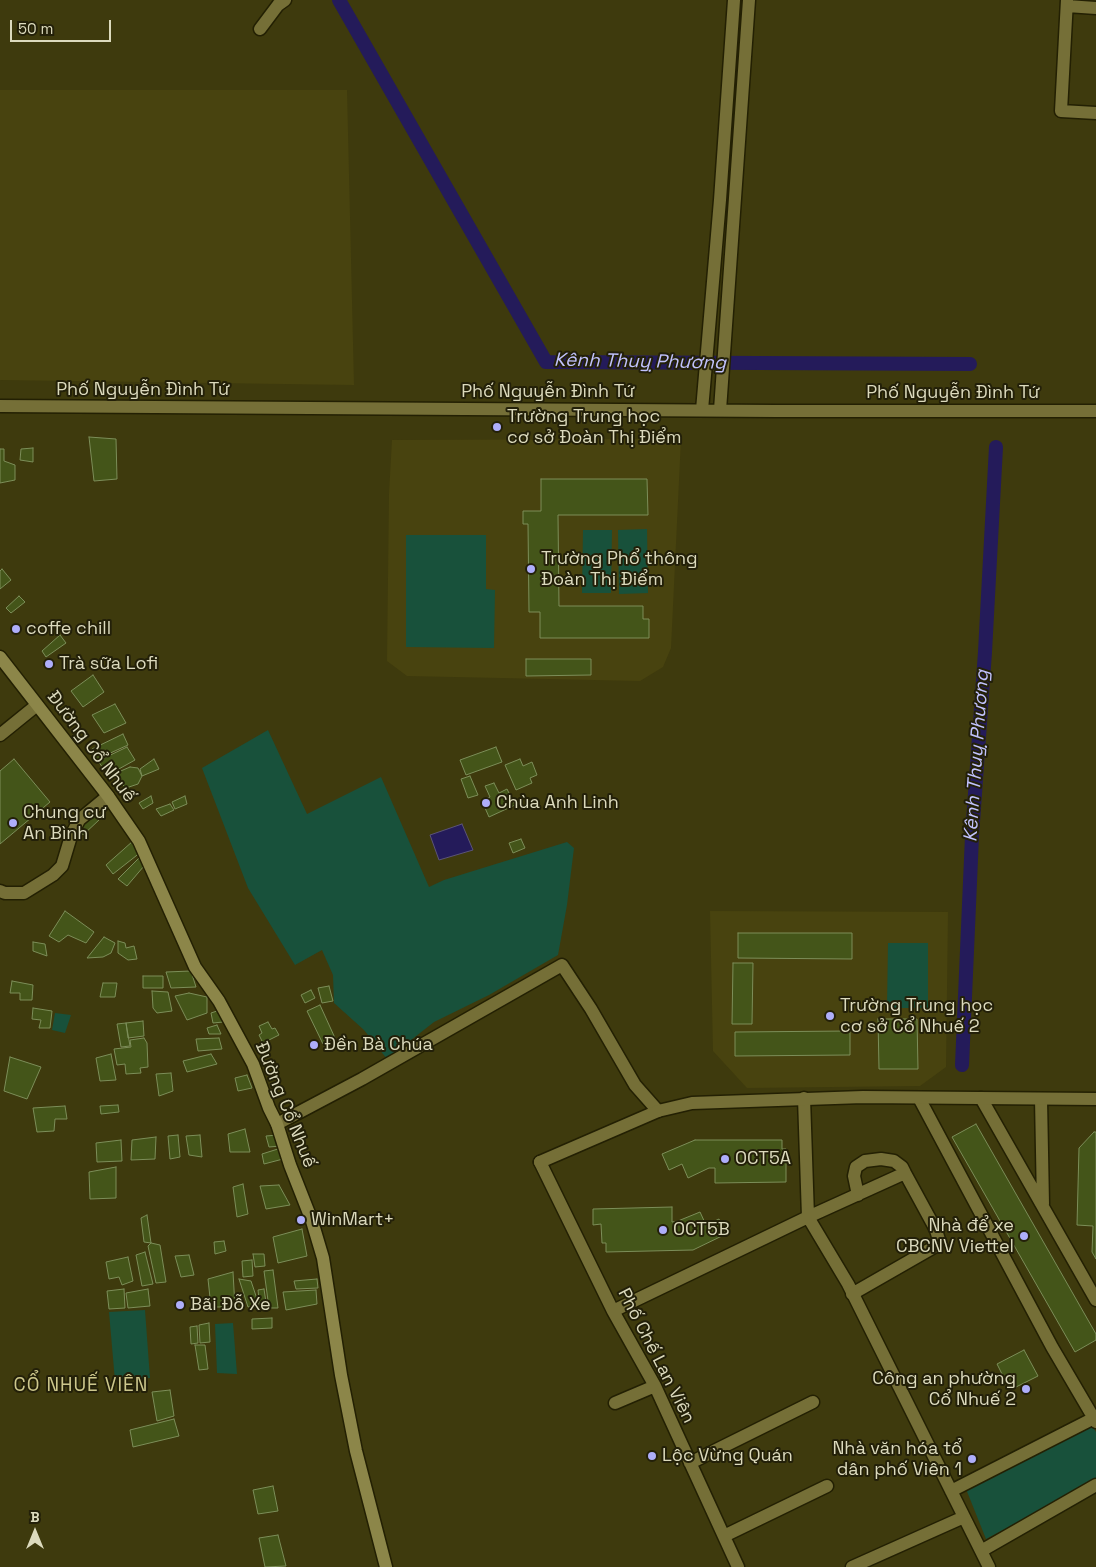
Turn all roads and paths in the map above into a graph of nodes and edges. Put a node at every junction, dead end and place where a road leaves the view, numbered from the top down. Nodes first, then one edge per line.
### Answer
1 (286, 0) edge
2 (734, 0) edge
3 (750, 0) edge
4 (1067, 3) edge
5 (1096, 8) edge
6 (260, 29) dead end
7 (1096, 113) edge
8 (0, 406) edge
9 (702, 410) junction
10 (720, 410) junction
11 (1096, 411) edge
12 (0, 657) edge
13 (37, 706) junction
14 (0, 735) edge
15 (108, 796) junction
16 (0, 891) edge
17 (804, 1098) junction
18 (919, 1098) junction
19 (981, 1098) junction
20 (1041, 1099) junction
21 (1096, 1099) edge
22 (658, 1111) junction
23 (277, 1124) junction
24 (905, 1173) junction
25 (858, 1195) junction
26 (1043, 1207) junction
27 (808, 1216) junction
28 (852, 1294) junction
29 (1096, 1300) edge
30 (613, 1311) junction
31 (655, 1386) junction
32 (813, 1402) dead end
33 (615, 1403) dead end
34 (1095, 1419) edge
35 (690, 1463) junction
36 (1096, 1485) edge
37 (827, 1486) dead end
38 (951, 1491) junction
39 (964, 1517) junction
40 (724, 1536) junction
41 (981, 1551) junction
42 (386, 1567) edge
43 (738, 1567) edge
44 (852, 1567) edge
45 (989, 1567) edge

1 - 6 street
2 - 9 street
3 - 10 street
4 - 5 street
4 - 7 street
8 - 9 street, Phố Nguyễn Đình Tứ
9 - 10 street, Phố Nguyễn Đình Tứ
10 - 11 street, Phố Nguyễn Đình Tứ
12 - 13 main road, Đường Cổ Nhuế
13 - 14 street
13 - 15 main road, Đường Cổ Nhuế
15 - 16 street
15 - 23 main road, Đường Cổ Nhuế
17 - 18 street
17 - 22 street
17 - 27 street
18 - 19 street
18 - 34 street
19 - 20 street
19 - 26 street
20 - 21 street
20 - 26 street
22 - 23 street
22 - 30 street, Phố Chế Lan Viên
23 - 42 main road, Đường Cổ Nhuế
24 - 25 street
24 - 25 street
24 - 28 street
25 - 27 street
26 - 29 street
27 - 28 street
27 - 30 street
28 - 38 street
30 - 31 street, Phố Chế Lan Viên
31 - 33 street
31 - 35 street, Phố Chế Lan Viên
32 - 35 street
34 - 38 street
35 - 40 street, Phố Chế Lan Viên
36 - 41 street
37 - 40 street
38 - 39 street
39 - 41 street
39 - 44 street
40 - 43 street, Phố Chế Lan Viên
41 - 45 street

